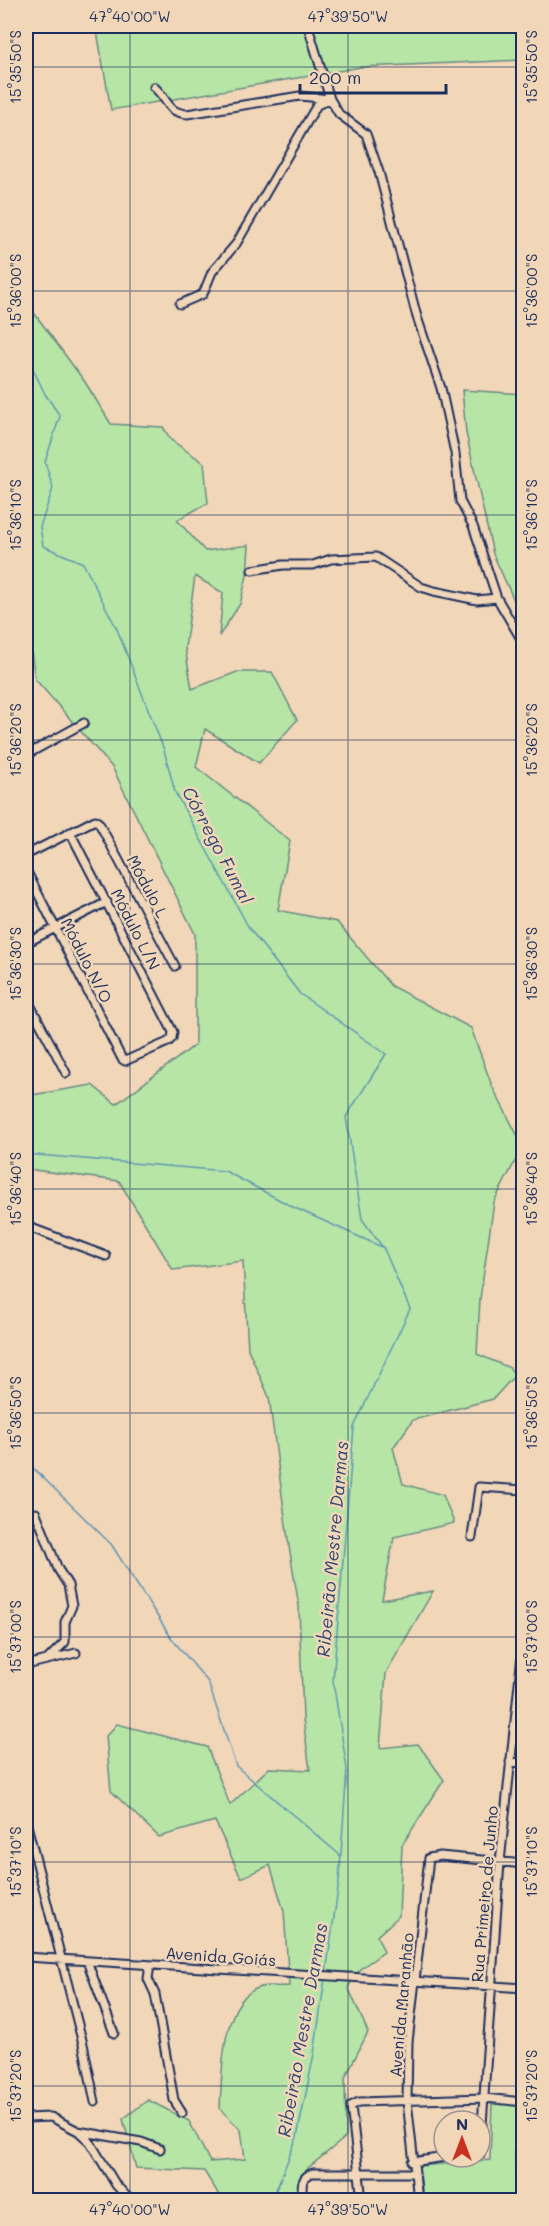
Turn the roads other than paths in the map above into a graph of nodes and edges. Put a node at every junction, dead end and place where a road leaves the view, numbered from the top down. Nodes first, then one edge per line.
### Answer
1 (308, 26) edge
2 (154, 87) dead end
3 (330, 99) junction
4 (180, 304) dead end
5 (252, 570) dead end
6 (496, 598) junction
7 (524, 644) edge
8 (84, 723) dead end
9 (26, 743) edge
10 (28, 754) edge
11 (70, 832) junction
12 (26, 855) edge
13 (26, 870) edge
14 (107, 902) junction
15 (55, 928) junction
16 (26, 943) edge
17 (175, 966) dead end
18 (26, 997) edge
19 (125, 1061) joint
20 (66, 1073) dead end
21 (26, 1226) edge
22 (106, 1256) dead end
23 (524, 1490) edge
24 (36, 1513) dead end
25 (472, 1537) dead end
26 (524, 1636) edge
27 (76, 1653) dead end
28 (49, 1658) junction
29 (26, 1665) edge
30 (510, 1762) junction
31 (524, 1763) edge
32 (26, 1821) edge
33 (500, 1862) junction
34 (524, 1864) edge
35 (26, 1957) edge
36 (60, 1959) junction
37 (87, 1961) junction
38 (150, 1965) junction
39 (415, 1982) junction
40 (490, 1986) junction
41 (524, 1988) edge
42 (114, 2033) dead end
43 (484, 2098) junction
44 (406, 2101) junction
45 (95, 2102) dead end
46 (524, 2102) edge
47 (483, 2109) edge
48 (182, 2113) dead end
49 (26, 2118) edge
50 (524, 2125) edge
51 (78, 2132) junction
52 (99, 2133) junction
53 (90, 2142) junction
54 (160, 2149) dead end
55 (432, 2159) edge
56 (412, 2162) junction
57 (358, 2173) junction
58 (413, 2173) junction
59 (130, 2200) edge
60 (303, 2200) edge
61 (362, 2200) edge
62 (417, 2200) edge
63 (521, 2200) edge

1 - 3 street
2 - 3 street
3 - 4 street
3 - 6 street
5 - 6 street
6 - 7 street
8 - 10 street
9 - 10 street
11 - 12 street
11 - 14 street, Módulo L/N
11 - 17 street, Módulo L
13 - 15 street, Módulo N/O
14 - 15 street
14 - 19 street, Módulo L/N
15 - 16 street
15 - 19 street, Módulo N/O
18 - 20 street
21 - 22 street
23 - 25 street
24 - 28 street
26 - 30 street, Rua Primeiro de Junho
27 - 28 street
28 - 29 street
30 - 31 street
30 - 33 street, Rua Primeiro de Junho
32 - 36 street
33 - 34 street
33 - 39 street, Avenida Maranhão
33 - 40 street, Rua Primeiro de Junho
35 - 36 street, Avenida Goiás
36 - 37 street, Avenida Goiás
36 - 45 street
37 - 38 street, Avenida Goiás
37 - 42 street
38 - 39 street, Avenida Goiás
38 - 48 street
39 - 40 street, Avenida Goiás
39 - 44 street, Avenida Maranhão
40 - 41 street, Avenida Goiás
40 - 43 street, Rua Primeiro de Junho
43 - 44 street
43 - 46 street
43 - 47 street, Rua Primeiro de Junho
44 - 56 street, Avenida Maranhão
44 - 57 street
49 - 51 street
50 - 63 street
51 - 52 street
51 - 53 street
52 - 53 street
52 - 54 street
53 - 59 street
55 - 56 street
56 - 58 street, Avenida Maranhão
57 - 58 street
57 - 60 street
57 - 61 street
58 - 62 street, Avenida Maranhão

